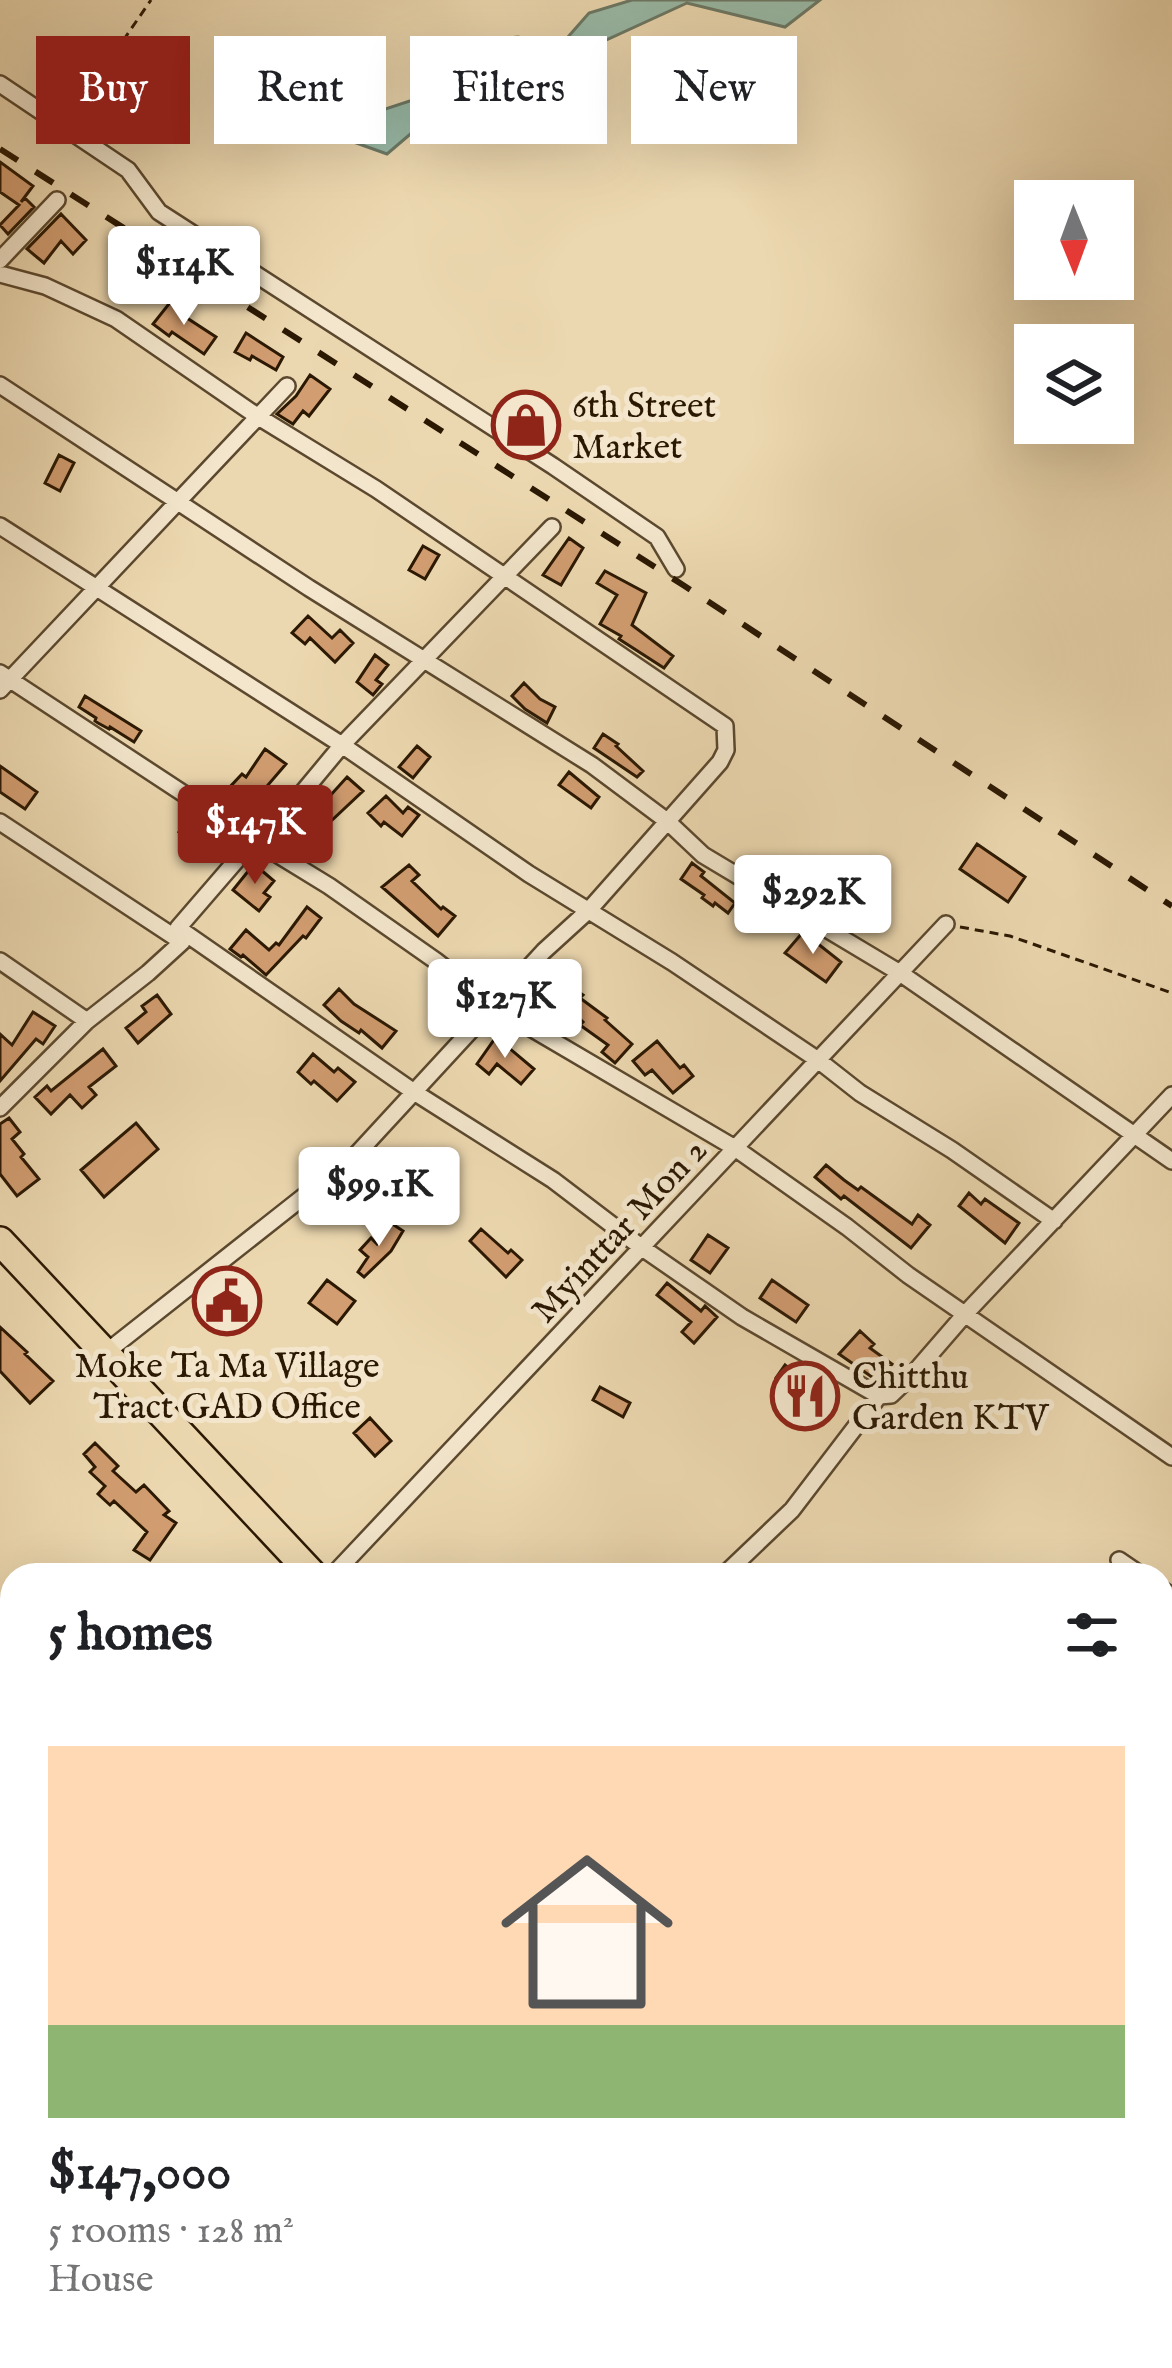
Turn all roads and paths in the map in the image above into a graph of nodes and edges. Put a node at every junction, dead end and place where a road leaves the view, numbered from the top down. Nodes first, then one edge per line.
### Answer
1 (151, 0) edge
2 (126, 36) edge
3 (0, 84) edge
4 (36, 109) edge
5 (88, 144) edge
6 (57, 200) dead end
7 (2, 254) edge
8 (0, 274) edge
9 (0, 385) edge
10 (287, 386) dead end
11 (257, 416) junction
12 (177, 500) junction
13 (0, 526) edge
14 (552, 526) dead end
15 (676, 568) dead end
16 (505, 576) junction
17 (97, 587) junction
18 (423, 662) junction
19 (3, 681) edge
20 (342, 745) junction
21 (667, 821) junction
22 (0, 822) edge
23 (254, 840) junction
24 (589, 910) junction
25 (946, 924) joint
26 (180, 935) junction
27 (0, 962) edge
28 (900, 973) junction
29 (1172, 994) edge
30 (494, 1006) junction
31 (87, 1022) junction
32 (818, 1060) junction
33 (414, 1092) junction
34 (1172, 1095) edge
35 (0, 1108) edge
36 (1135, 1136) junction
37 (735, 1148) junction
38 (1172, 1161) edge
39 (1054, 1220) junction
40 (0, 1241) edge
41 (641, 1247) junction
42 (966, 1313) junction
43 (104, 1354) junction
44 (879, 1396) junction
45 (1172, 1457) edge
46 (1119, 1560) dead end
47 (303, 1563) edge
48 (344, 1563) edge
49 (737, 1563) edge
50 (1123, 1563) edge

1 - 2 path
3 - 4 street
5 - 15 street
6 - 7 street
8 - 11 street
9 - 12 street
10 - 11 street
11 - 12 street
11 - 16 street
12 - 17 street
12 - 18 street
13 - 17 street
14 - 16 street
16 - 18 street
16 - 21 street
17 - 19 street
17 - 20 street
18 - 20 street
18 - 21 street
19 - 23 street
20 - 23 street
20 - 24 street
21 - 24 street
21 - 28 street
22 - 26 street
23 - 26 street
23 - 30 street
24 - 30 street
24 - 32 street
25 - 28 street, Myinttar Mon 2
25 - 29 path
26 - 31 street
26 - 33 street
27 - 31 street
28 - 32 street, Myinttar Mon 2
28 - 36 street
30 - 33 street
30 - 37 street
31 - 35 street
32 - 37 street, Myinttar Mon 2
32 - 39 street
33 - 41 street
33 - 43 street
34 - 36 street
36 - 38 street
36 - 39 street
37 - 41 street, Myinttar Mon 2
37 - 42 street
39 - 42 street
40 - 43 highway
41 - 44 street
41 - 48 street, Myinttar Mon 2
42 - 44 street
42 - 45 street
43 - 47 highway
44 - 49 street
46 - 50 street

